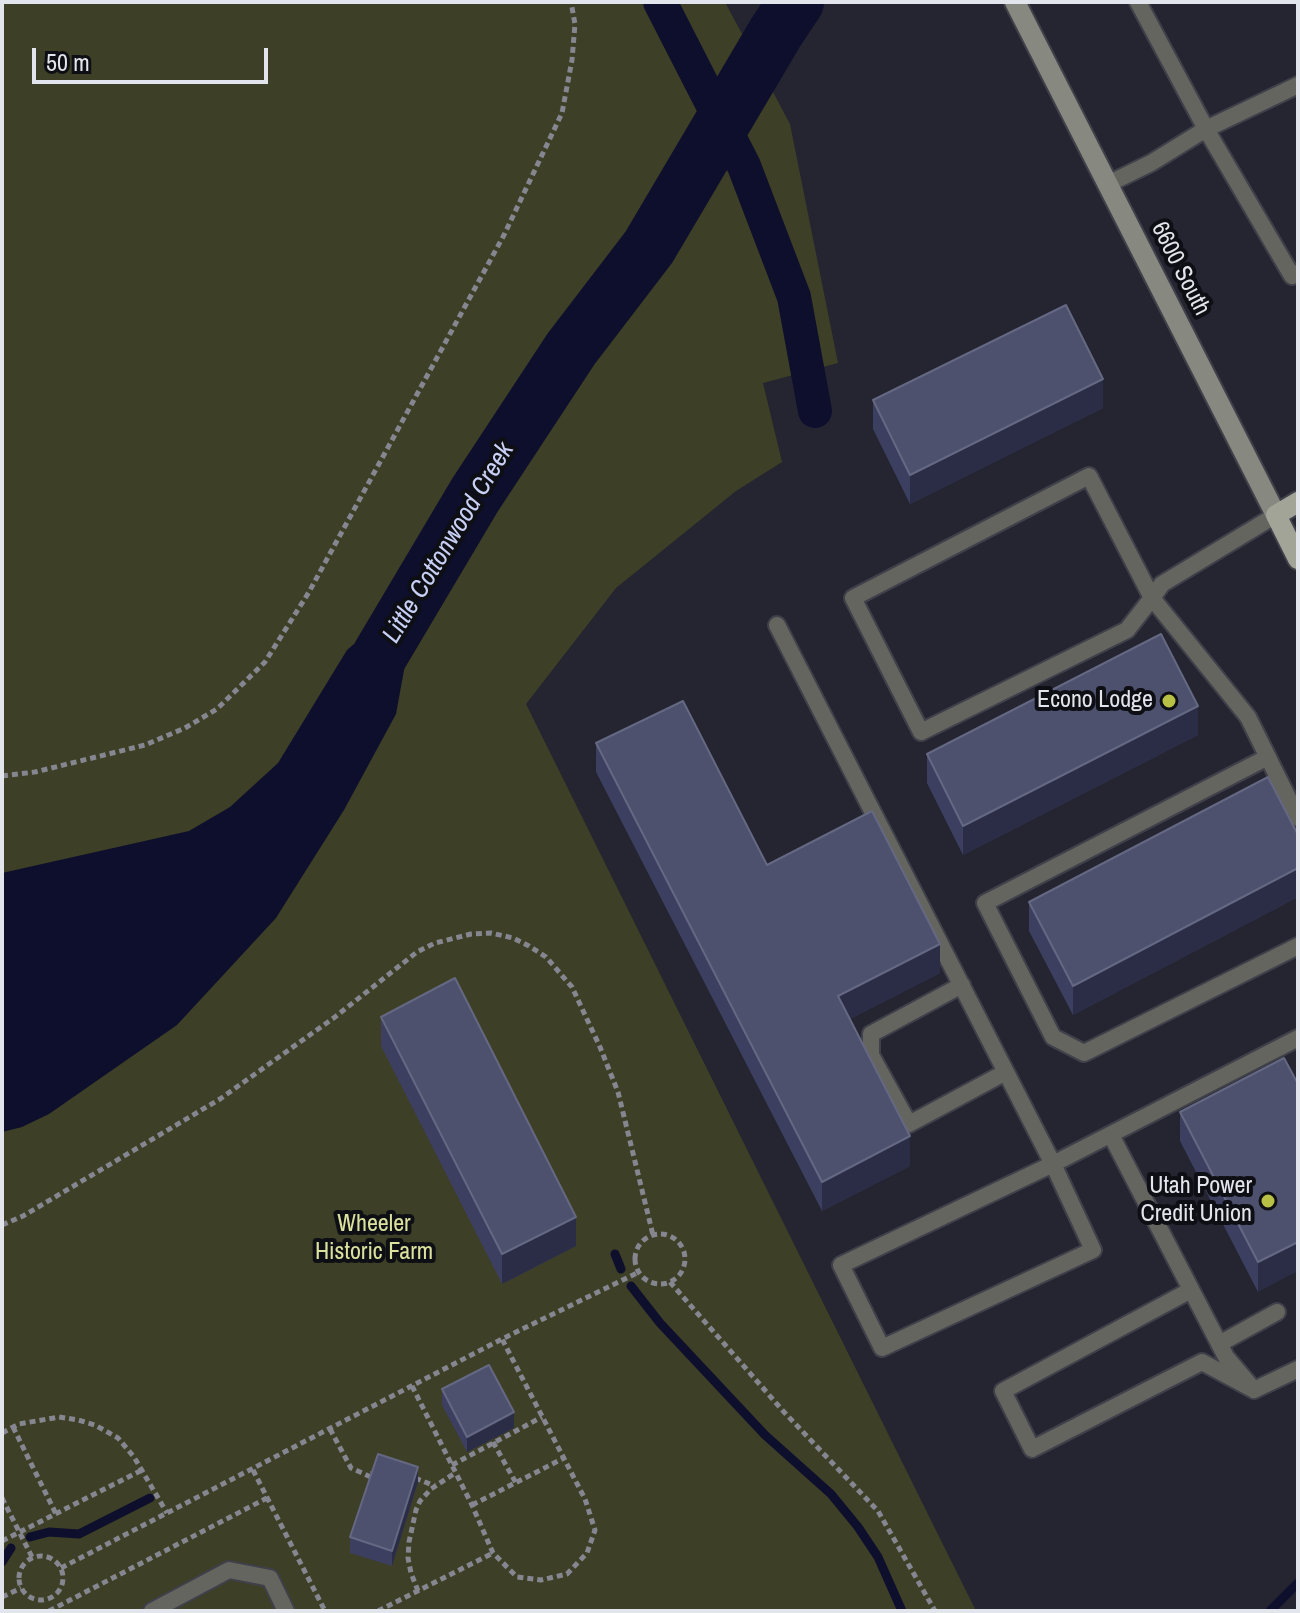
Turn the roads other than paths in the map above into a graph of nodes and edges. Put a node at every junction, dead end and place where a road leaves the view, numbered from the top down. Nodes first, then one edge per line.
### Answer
1 (1015, 2) edge
2 (1138, 2) edge
3 (1298, 85) edge
4 (1206, 129) junction
5 (1108, 184) junction
6 (1298, 273) edge
7 (1298, 502) edge
8 (1276, 515) junction
9 (1298, 559) edge
10 (1152, 598) junction
11 (777, 625) dead end
12 (1268, 757) junction
13 (1298, 818) edge
14 (1298, 946) edge
15 (962, 985) junction
16 (1298, 1038) edge
17 (1006, 1072) junction
18 (1111, 1135) junction
19 (1053, 1164) junction
20 (1191, 1290) junction
21 (1277, 1312) dead end
22 (1219, 1344) junction
23 (1298, 1369) edge
24 (1254, 1390) junction
25 (152, 1611) edge
26 (286, 1611) edge

1 - 5 main road, 6600 South
2 - 4 lane
3 - 4 lane
4 - 5 lane
4 - 6 lane
5 - 8 main road, 6600 South
7 - 8 main road
8 - 9 main road, 6600 South
8 - 10 lane
10 - 10 lane
10 - 12 lane
11 - 15 lane
12 - 13 lane
12 - 14 lane
15 - 17 lane
15 - 17 lane
16 - 18 lane
17 - 19 lane
18 - 19 lane
18 - 20 lane
19 - 19 lane
20 - 22 lane
20 - 24 lane
21 - 22 lane
22 - 24 lane
23 - 24 lane
25 - 26 lane

